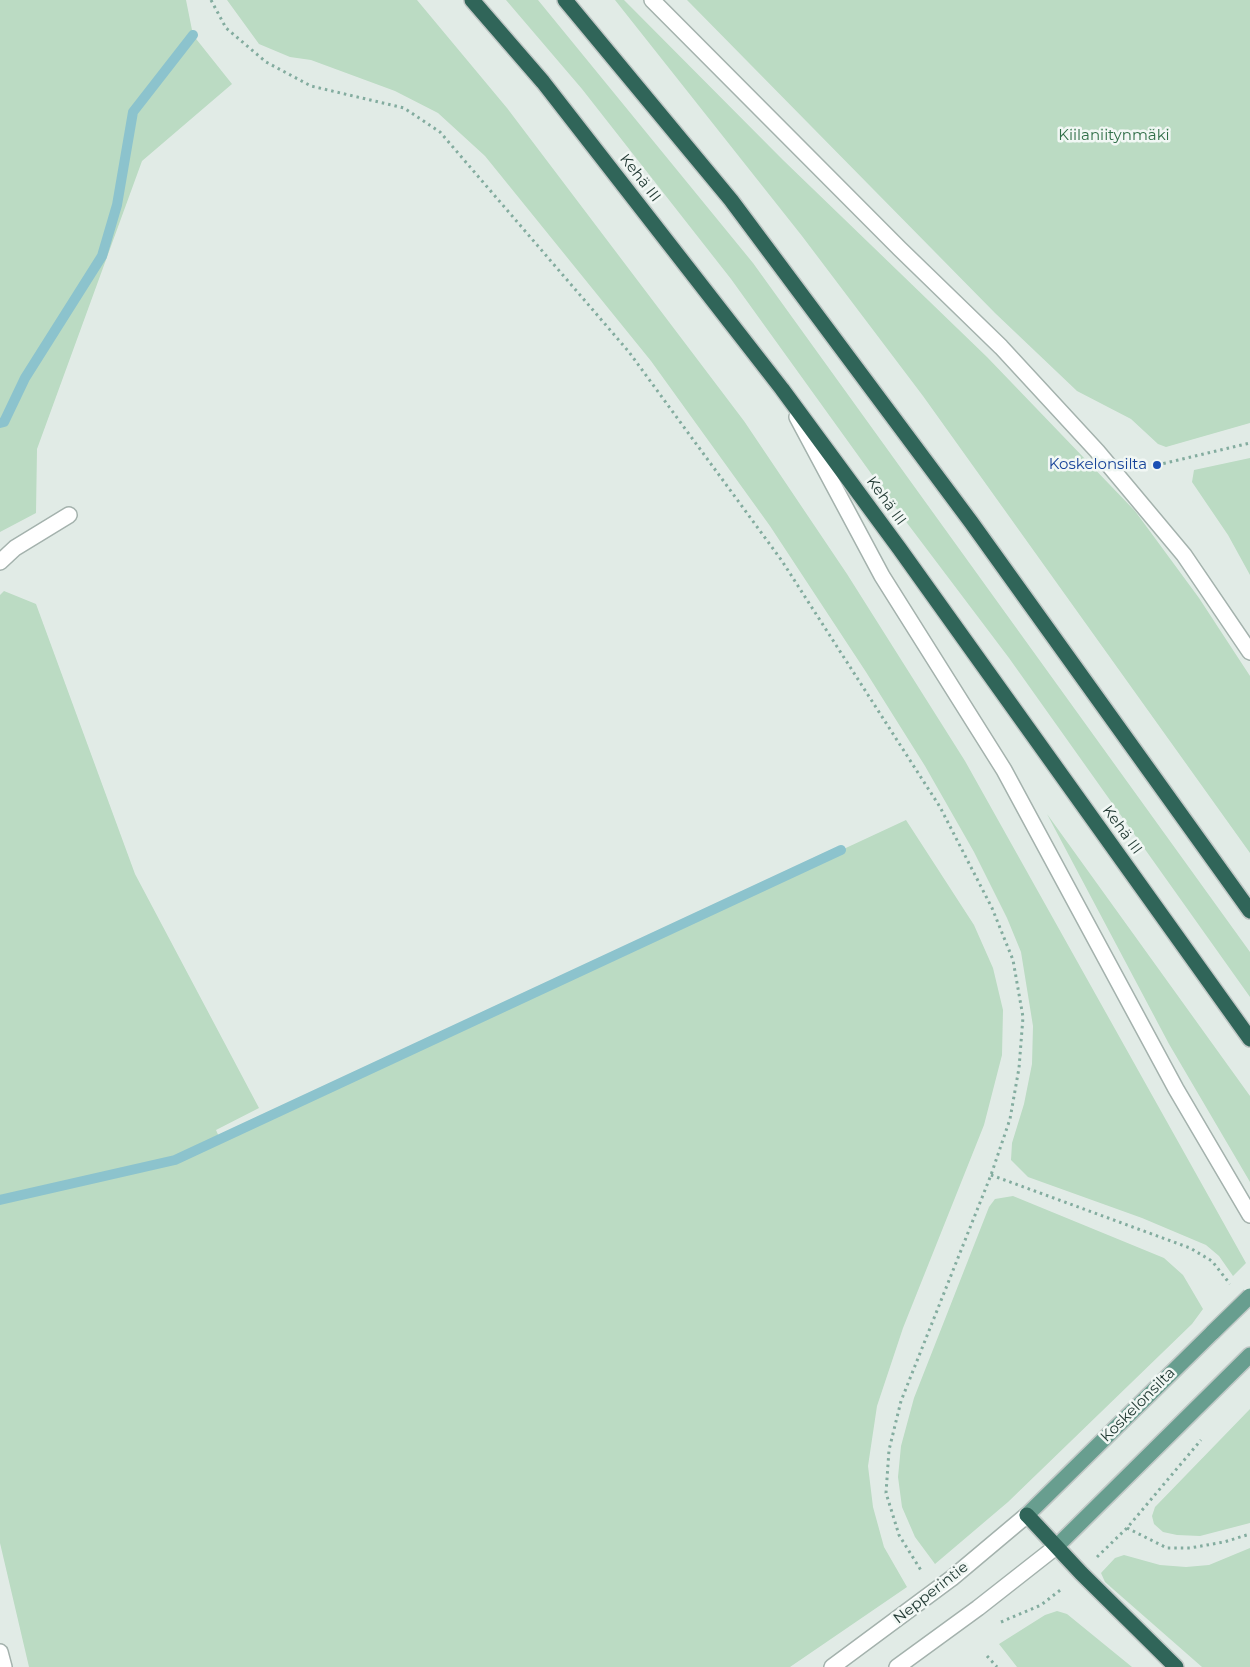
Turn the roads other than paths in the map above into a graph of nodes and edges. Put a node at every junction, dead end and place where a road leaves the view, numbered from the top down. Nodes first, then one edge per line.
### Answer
1 (472, 0) edge
2 (566, 0) edge
3 (652, 0) edge
4 (782, 389) junction
5 (69, 515) dead end
6 (0, 562) edge
7 (1250, 652) edge
8 (1250, 911) edge
9 (1250, 1039) edge
10 (1250, 1215) edge
11 (1250, 1296) edge
12 (1246, 1359) edge
13 (1027, 1515) junction
14 (1057, 1546) junction
15 (0, 1652) edge
16 (4, 1667) edge
17 (832, 1667) edge
18 (897, 1667) edge
19 (1176, 1667) edge

1 - 4 highway, Kehä III
2 - 8 highway
3 - 7 street
4 - 9 highway, Kehä III
4 - 10 street
5 - 6 street
11 - 13 main road, Koskelonsilta, bridge
12 - 14 main road
13 - 14 highway
13 - 17 street, Nepperintie
14 - 18 street
14 - 19 highway
15 - 16 street

